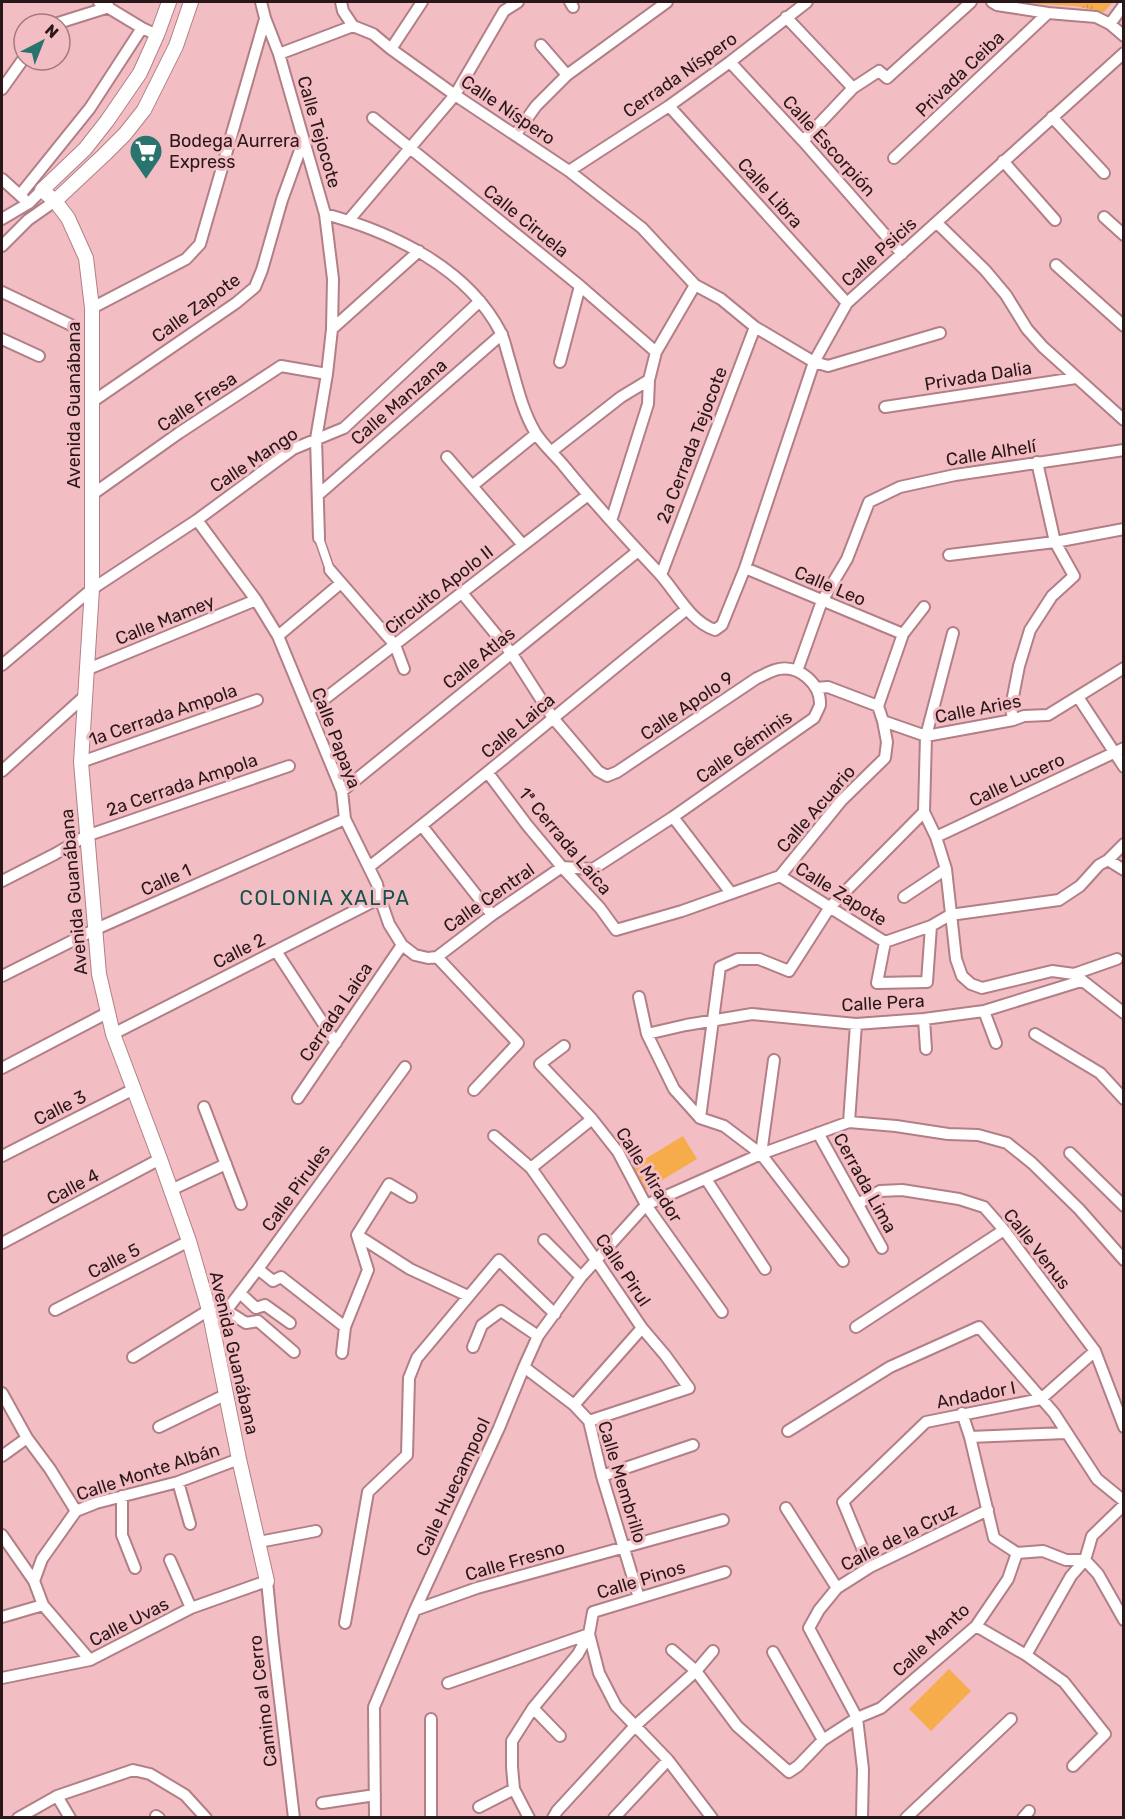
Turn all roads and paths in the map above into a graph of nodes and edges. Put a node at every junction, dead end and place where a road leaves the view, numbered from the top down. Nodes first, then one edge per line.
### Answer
1 (169, 2) edge
2 (191, 2) edge
3 (261, 2) edge
4 (341, 2) edge
5 (422, 2) edge
6 (518, 2) edge
7 (666, 2) edge
8 (807, 2) edge
9 (971, 2) edge
10 (992, 2) edge
11 (104, 4) edge
12 (1124, 5) edge
13 (1048, 13) junction
14 (72, 17) edge
15 (786, 17) junction
16 (265, 18) junction
17 (1110, 24) junction
18 (353, 26) junction
19 (142, 28) junction
20 (157, 35) junction
21 (1124, 36) edge
22 (541, 45) dead end
23 (391, 49) junction
24 (1124, 53) edge
25 (279, 54) junction
26 (730, 62) junction
27 (14, 72) edge
28 (567, 75) junction
29 (853, 88) junction
30 (2, 89) edge
31 (455, 95) junction
32 (669, 106) junction
33 (1052, 117) junction
34 (373, 118) dead end
35 (516, 134) junction
36 (803, 141) junction
37 (303, 142) junction
38 (409, 147) junction
39 (894, 158) dead end
40 (1003, 161) junction
41 (569, 171) junction
42 (1104, 172) dead end
43 (2, 179) edge
44 (42, 190) junction
45 (20, 195) junction
46 (55, 201) junction
47 (29, 203) junction
48 (325, 214) junction
49 (1104, 217) dead end
50 (2, 219) edge
51 (349, 220) junction
52 (1055, 220) dead end
53 (937, 223) junction
54 (1124, 235) edge
55 (2, 246) edge
56 (419, 251) junction
57 (902, 254) junction
58 (1056, 265) dead end
59 (695, 285) junction
60 (580, 286) junction
61 (2, 292) edge
62 (480, 302) junction
63 (847, 303) junction
64 (92, 308) junction
65 (71, 325) dead end
66 (1124, 326) edge
67 (755, 327) junction
68 (332, 329) junction
69 (940, 333) dead end
70 (502, 334) junction
71 (2, 339) edge
72 (656, 352) junction
73 (39, 356) dead end
74 (560, 362) dead end
75 (814, 362) junction
76 (327, 374) junction
77 (1076, 378) junction
78 (649, 380) junction
79 (92, 402) junction
80 (885, 407) dead end
81 (1124, 420) edge
82 (536, 434) junction
83 (316, 438) junction
84 (1124, 450) edge
85 (552, 451) junction
86 (447, 458) dead end
87 (1037, 462) junction
88 (472, 486) junction
89 (93, 494) junction
90 (318, 495) junction
91 (588, 495) junction
92 (197, 520) junction
93 (611, 521) junction
94 (1124, 530) edge
95 (318, 538) joint
96 (1055, 542) junction
97 (523, 545) junction
98 (638, 551) junction
99 (949, 555) dead end
100 (745, 568) junction
101 (330, 570) joint
102 (661, 575) junction
103 (341, 583) junction
104 (92, 589) junction
105 (462, 593) junction
106 (256, 600) junction
107 (822, 601) junction
108 (924, 607) dead end
109 (687, 609) junction
110 (706, 627) joint
111 (953, 633) dead end
112 (903, 634) junction
113 (278, 636) junction
114 (395, 645) junction
115 (512, 654) junction
116 (2, 665) edge
117 (1124, 668) edge
118 (87, 669) junction
119 (404, 669) dead end
120 (797, 671) junction
121 (816, 688) junction
122 (86, 696) junction
123 (1078, 698) junction
124 (257, 700) dead end
125 (878, 706) junction
126 (309, 711) junction
127 (553, 718) junction
128 (1013, 720) junction
129 (883, 721) junction
130 (926, 736) junction
131 (1118, 751) edge
132 (81, 762) junction
133 (289, 766) dead end
134 (1124, 767) edge
135 (2, 771) edge
136 (488, 773) junction
137 (342, 792) junction
138 (924, 812) junction
139 (673, 817) junction
140 (345, 819) junction
141 (422, 826) junction
142 (86, 836) junction
143 (936, 837) junction
144 (1124, 844) edge
145 (1108, 860) junction
146 (369, 867) junction
147 (562, 867) junction
148 (946, 869) junction
149 (1124, 870) edge
150 (780, 876) junction
151 (2, 881) edge
152 (731, 893) junction
153 (904, 897) dead end
154 (380, 898) junction
155 (830, 907) junction
156 (492, 915) junction
157 (950, 915) junction
158 (931, 926) junction
159 (96, 929) junction
160 (616, 930) joint
161 (885, 942) junction
162 (402, 945) junction
163 (276, 951) junction
164 (437, 957) junction
165 (1118, 959) dead end
166 (2, 976) edge
167 (1078, 977) junction
168 (639, 997) dead end
169 (984, 1011) junction
170 (107, 1013) junction
171 (1124, 1013) edge
172 (924, 1018) junction
173 (713, 1021) junction
174 (856, 1024) junction
175 (112, 1034) junction
176 (647, 1034) junction
177 (1035, 1034) dead end
178 (336, 1043) junction
179 (996, 1043) dead end
180 (564, 1046) dead end
181 (926, 1049) dead end
182 (774, 1060) dead end
183 (405, 1067) dead end
184 (2, 1068) edge
185 (132, 1090) junction
186 (474, 1090) dead end
187 (298, 1098) dead end
188 (1124, 1099) edge
189 (204, 1107) dead end
190 (700, 1118) junction
191 (592, 1119) junction
192 (849, 1122) junction
193 (818, 1133) junction
194 (494, 1136) dead end
195 (1070, 1153) dead end
196 (761, 1154) junction
197 (2, 1156) edge
198 (160, 1159) junction
199 (226, 1164) junction
200 (531, 1168) junction
201 (706, 1179) junction
202 (171, 1190) junction
203 (411, 1197) dead end
204 (241, 1204) dead end
205 (858, 1204) junction
206 (646, 1205) junction
207 (1124, 1206) edge
208 (1004, 1230) junction
209 (357, 1235) junction
210 (544, 1240) dead end
211 (189, 1241) junction
212 (2, 1244) edge
213 (882, 1248) dead end
214 (597, 1260) junction
215 (1124, 1260) edge
216 (843, 1261) dead end
217 (258, 1269) junction
218 (765, 1269) dead end
219 (581, 1277) junction
220 (240, 1293) junction
221 (468, 1296) junction
222 (55, 1310) dead end
223 (209, 1310) junction
224 (227, 1311) junction
225 (722, 1312) dead end
226 (555, 1314) junction
227 (290, 1323) dead end
228 (345, 1327) junction
229 (856, 1327) dead end
230 (213, 1328) junction
231 (642, 1328) junction
232 (538, 1336) junction
233 (474, 1347) dead end
234 (1095, 1351) junction
235 (294, 1352) dead end
236 (342, 1353) dead end
237 (134, 1357) dead end
238 (524, 1367) junction
239 (2, 1393) edge
240 (227, 1394) junction
241 (1041, 1399) junction
242 (574, 1405) junction
243 (962, 1413) junction
244 (589, 1421) junction
245 (159, 1427) dead end
246 (1124, 1427) edge
247 (788, 1431) dead end
248 (1066, 1433) junction
249 (970, 1437) junction
250 (27, 1438) junction
251 (693, 1445) dead end
252 (2, 1456) edge
253 (239, 1459) junction
254 (602, 1476) junction
255 (178, 1482) junction
256 (122, 1496) junction
257 (1124, 1503) edge
258 (786, 1508) dead end
259 (988, 1510) junction
260 (76, 1511) junction
261 (723, 1520) dead end
262 (190, 1524) dead end
263 (316, 1531) dead end
264 (2, 1535) edge
265 (259, 1542) junction
266 (625, 1548) junction
267 (1017, 1552) junction
268 (170, 1560) dead end
269 (1085, 1560) junction
270 (870, 1567) junction
271 (135, 1568) dead end
272 (725, 1572) dead end
273 (34, 1581) junction
274 (267, 1581) junction
275 (837, 1588) junction
276 (639, 1598) junction
277 (43, 1605) junction
278 (191, 1608) junction
279 (415, 1610) junction
280 (2, 1617) edge
281 (1124, 1620) edge
282 (345, 1623) dead end
283 (976, 1626) junction
284 (589, 1635) junction
285 (672, 1650) dead end
286 (713, 1651) dead end
287 (773, 1652) dead end
288 (1026, 1655) junction
289 (90, 1660) junction
290 (696, 1671) junction
291 (2, 1678) edge
292 (448, 1683) dead end
293 (533, 1708) junction
294 (857, 1718) junction
295 (431, 1719) dead end
296 (1011, 1719) dead end
297 (635, 1726) junction
298 (560, 1736) dead end
299 (823, 1740) junction
300 (668, 1760) junction
301 (1072, 1766) dead end
302 (514, 1789) junction
303 (375, 1795) junction
304 (57, 1796) junction
305 (322, 1803) dead end
306 (479, 1807) dead end
307 (18, 1818) edge
308 (70, 1818) edge
309 (206, 1818) edge
310 (294, 1818) edge
311 (375, 1818) edge
312 (431, 1818) edge
313 (528, 1818) edge
314 (553, 1818) edge
315 (614, 1818) edge
316 (712, 1818) edge
317 (862, 1818) edge
318 (906, 1818) edge

1 - 20 street
2 - 46 street
3 - 16 street, Calle Tejocote
4 - 18 street
5 - 23 street
6 - 31 street
7 - 28 street
8 - 15 street, Cerrada Níspero
9 - 29 street
10 - 13 street
11 - 14 street
11 - 19 street
12 - 17 street
13 - 17 street
13 - 39 street, Privada Ceiba
15 - 26 street, Cerrada Níspero
15 - 29 street
16 - 25 street, Calle Tejocote
16 - 64 street
17 - 21 street
18 - 23 street, Calle Níspero
18 - 25 street
19 - 20 street
19 - 45 street
20 - 44 street
22 - 28 street
23 - 31 street, Calle Níspero
24 - 33 street, Calle Psicis
25 - 37 street, Calle Tejocote
26 - 32 street, Cerrada Níspero
26 - 36 street, Calle Escorpión
27 - 30 street
28 - 35 street
29 - 36 street
31 - 35 street, Calle Níspero
31 - 38 street
32 - 41 street, Cerrada Níspero
32 - 63 street, Calle Libra
33 - 40 street, Calle Psicis
33 - 42 street
34 - 38 street, Calle Ciruela
35 - 41 street, Calle Níspero
36 - 57 street, Calle Escorpión
37 - 48 street, Calle Tejocote
37 - 79 street, Calle Zapote
38 - 51 street
38 - 60 street, Calle Ciruela
40 - 52 street
40 - 53 street, Calle Psicis
41 - 59 street, Calle Níspero
43 - 45 street
44 - 46 street, Avenida Guanábana
44 - 47 street
45 - 47 street
46 - 55 street
46 - 64 street, Avenida Guanábana
47 - 50 street
48 - 51 street, Calle Tejocote
48 - 68 street
49 - 54 street
51 - 56 street, Calle Tejocote
53 - 57 street, Calle Psicis
53 - 77 street
56 - 62 street, Calle Tejocote
56 - 68 street
57 - 63 street, Calle Psicis
58 - 66 street
59 - 67 street, Calle Níspero
59 - 72 street
60 - 72 street, Calle Ciruela
60 - 74 street
61 - 65 street
62 - 70 street, Calle Tejocote
62 - 83 street, Calle Mango
63 - 75 street, Calle Psicis
64 - 79 street, Avenida Guanábana
67 - 75 street, Calle Níspero
67 - 102 street, 2a Cerrada Tejocote
68 - 76 street
69 - 75 street
70 - 82 street, Calle Tejocote
70 - 90 street, Calle Manzana
71 - 73 street
72 - 78 street
75 - 100 street, Calle Psicis
76 - 83 street
76 - 89 street, Calle Fresa
77 - 80 street, Privada Dalia
77 - 81 street
78 - 85 street
78 - 93 street
79 - 89 street, Avenida Guanábana
82 - 85 street, Calle Tejocote
82 - 88 street
83 - 90 street
83 - 92 street, Calle Mango
84 - 87 street, Calle Alhelí
85 - 91 street, Calle Tejocote
86 - 88 street
87 - 96 street
87 - 107 street, Calle Alhelí
88 - 97 street
89 - 104 street, Avenida Guanábana
90 - 95 street
91 - 93 street, Calle Tejocote
91 - 97 street, Circuito Apolo II
92 - 104 street, Calle Mango
92 - 106 street, Calle Papaya
93 - 98 street, Calle Tejocote
94 - 96 street
95 - 101 street
96 - 99 street
96 - 128 street
97 - 105 street, Circuito Apolo II
98 - 102 street, Calle Tejocote
98 - 115 street, Calle Atlas
100 - 107 street, Calle Leo
100 - 110 street, Calle Psicis
101 - 103 street
102 - 109 street, Calle Tejocote
103 - 113 street
103 - 114 street
104 - 116 street, Calle Mango
104 - 118 street, Avenida Guanábana
105 - 114 street, Circuito Apolo II
105 - 115 street
106 - 113 street, Calle Papaya
106 - 118 street, Calle Mamey
107 - 112 street, Calle Leo
107 - 120 street
108 - 112 street
109 - 110 street, Calle Tejocote
109 - 127 street, Calle Laica
111 - 130 street
112 - 125 street
113 - 126 street, Calle Papaya
114 - 119 street
114 - 126 street, Circuito Apolo II
115 - 127 street
115 - 137 street, Calle Atlas
117 - 123 street, Calle Aries
118 - 122 street, Avenida Guanábana
120 - 121 street
120 - 127 street, Calle Apolo 9
121 - 125 street
121 - 139 street, Calle Géminis
122 - 132 street, Avenida Guanábana
122 - 135 street
123 - 128 street, Calle Aries
123 - 131 street
124 - 132 street, 1a Cerrada Ampola
125 - 129 street, Calle Acuario
126 - 137 street, Calle Papaya
127 - 136 street, Calle Laica
128 - 130 street, Calle Aries
129 - 130 street, Calle Aries
129 - 150 street, Calle Acuario
130 - 138 street
131 - 134 street
131 - 143 street, Calle Lucero
132 - 142 street, Avenida Guanábana
133 - 142 street, 2a Cerrada Ampola
136 - 141 street, Calle Laica
136 - 147 street, 1ª Cerrada Laica
137 - 140 street, Calle Papaya
138 - 143 street
138 - 155 street
139 - 147 street, Calle Géminis
139 - 152 street
140 - 146 street, Calle Papaya
140 - 159 street, Calle 1
141 - 146 street, Calle Laica
141 - 156 street
142 - 151 street, 2a Cerrada Ampola
142 - 159 street, Avenida Guanábana
143 - 148 street
144 - 145 street
145 - 149 street
145 - 157 street
146 - 154 street, Calle Papaya
147 - 156 street, Calle Central
147 - 160 street, 1ª Cerrada Laica
148 - 153 street
148 - 157 street
150 - 152 street, Calle Acuario
150 - 155 street, Calle Zapote
152 - 160 street, Calle Acuario
154 - 162 street, Calle Papaya
154 - 163 street, Calle 2
155 - 161 street, Calle Zapote
155 - 173 street
156 - 164 street, Calle Central
157 - 158 street, Calle Zapote
157 - 167 street
158 - 161 street, Calle Zapote
158 - 161 street
159 - 166 street, Calle 1
159 - 170 street, Avenida Guanábana
162 - 164 street
162 - 178 street, Cerrada Laica
163 - 175 street, Calle 2
163 - 178 street
164 - 186 street
165 - 167 street, Calle Pera
167 - 169 street, Calle Pera
167 - 171 street
168 - 176 street
169 - 172 street, Calle Pera
169 - 179 street
170 - 175 street, Avenida Guanábana
170 - 184 street
172 - 174 street, Calle Pera
172 - 181 street
173 - 174 street, Calle Pera
173 - 176 street, Calle Pera
173 - 190 street
174 - 192 street
175 - 185 street, Avenida Guanábana
176 - 190 street
177 - 188 street
178 - 187 street, Cerrada Laica
180 - 191 street, Calle Mirador
182 - 196 street
183 - 217 street, Calle Pirules
185 - 197 street, Calle 3
185 - 198 street, Avenida Guanábana
189 - 199 street
190 - 196 street
191 - 200 street
191 - 206 street, Calle Mirador
192 - 193 street
192 - 215 street
193 - 196 street
193 - 205 street, Cerrada Lima
194 - 200 street, Calle Pirul
195 - 207 street
196 - 201 street
196 - 216 street
198 - 202 street, Avenida Guanábana
198 - 212 street, Calle 4
199 - 202 street
199 - 204 street
200 - 214 street, Calle Pirul
201 - 206 street
201 - 218 street
202 - 211 street, Avenida Guanábana
203 - 209 street
205 - 208 street, Calle Venus
205 - 213 street, Cerrada Lima
206 - 214 street, Calle Huecampool
206 - 225 street, Calle Mirador
208 - 229 street
208 - 234 street, Calle Venus
209 - 221 street
209 - 228 street
210 - 219 street
211 - 222 street, Calle 5
211 - 223 street, Avenida Guanábana
214 - 219 street, Calle Huecampool
214 - 231 street, Calle Pirul
217 - 220 street, Calle Pirules
217 - 228 street
219 - 226 street, Calle Huecampool
220 - 224 street, Calle Pirules
220 - 227 street
221 - 226 street
221 - 282 street
223 - 230 street, Avenida Guanábana
223 - 237 street
224 - 230 street, Calle Pirules
224 - 235 street
226 - 232 street, Calle Huecampool
228 - 236 street
230 - 240 street, Avenida Guanábana
231 - 242 street
231 - 244 street, Calle Pirul
232 - 233 street
232 - 238 street, Calle Huecampool
234 - 241 street, Andador I
234 - 246 street, Calle Venus
238 - 242 street, Calle Membrillo
238 - 279 street, Calle Huecampool
239 - 250 street
240 - 245 street
240 - 253 street, Avenida Guanábana
241 - 243 street, Andador I
241 - 247 street
241 - 248 street
242 - 244 street, Calle Membrillo
243 - 249 street
243 - 270 street, Andador I
244 - 254 street, Calle Membrillo
248 - 249 street
248 - 257 street
249 - 259 street
250 - 252 street
250 - 260 street
251 - 254 street
253 - 255 street, Calle Monte Albán
253 - 265 street, Avenida Guanábana
254 - 266 street, Calle Membrillo
255 - 256 street, Calle Monte Albán
255 - 262 street
256 - 260 street, Calle Monte Albán
256 - 271 street
257 - 269 street
258 - 275 street
259 - 267 street
259 - 270 street, Calle de la Cruz
260 - 273 street, Calle Monte Albán
261 - 266 street, Calle Fresno
263 - 265 street
264 - 273 street
265 - 274 street, Avenida Guanábana
266 - 276 street, Calle Membrillo
266 - 279 street, Calle Fresno
267 - 269 street
267 - 283 street, Calle Manto
268 - 278 street
269 - 281 street
269 - 288 street
270 - 275 street, Calle de la Cruz
272 - 276 street, Calle Pinos
273 - 277 street
274 - 278 street, Calle Uvas
274 - 310 street, Camino al Cerro
275 - 294 street, Calle de la Cruz
276 - 284 street, Calle Pinos
277 - 280 street
277 - 289 street
278 - 289 street, Calle Uvas
279 - 303 street, Calle Huecampool
283 - 288 street
283 - 294 street, Calle Manto
284 - 292 street
284 - 293 street
284 - 297 street
285 - 290 street
286 - 290 street
287 - 299 street
288 - 301 street
289 - 291 street, Calle Uvas
290 - 297 street
290 - 299 street, Calle Manto
293 - 298 street
293 - 302 street
294 - 299 street, Calle Manto
294 - 317 street
295 - 312 street
296 - 318 street
297 - 300 street
297 - 314 street
300 - 315 street
300 - 316 street
302 - 306 street
302 - 313 street
303 - 305 street
303 - 311 street, Calle Huecampool
304 - 307 street
304 - 308 street
304 - 309 street

